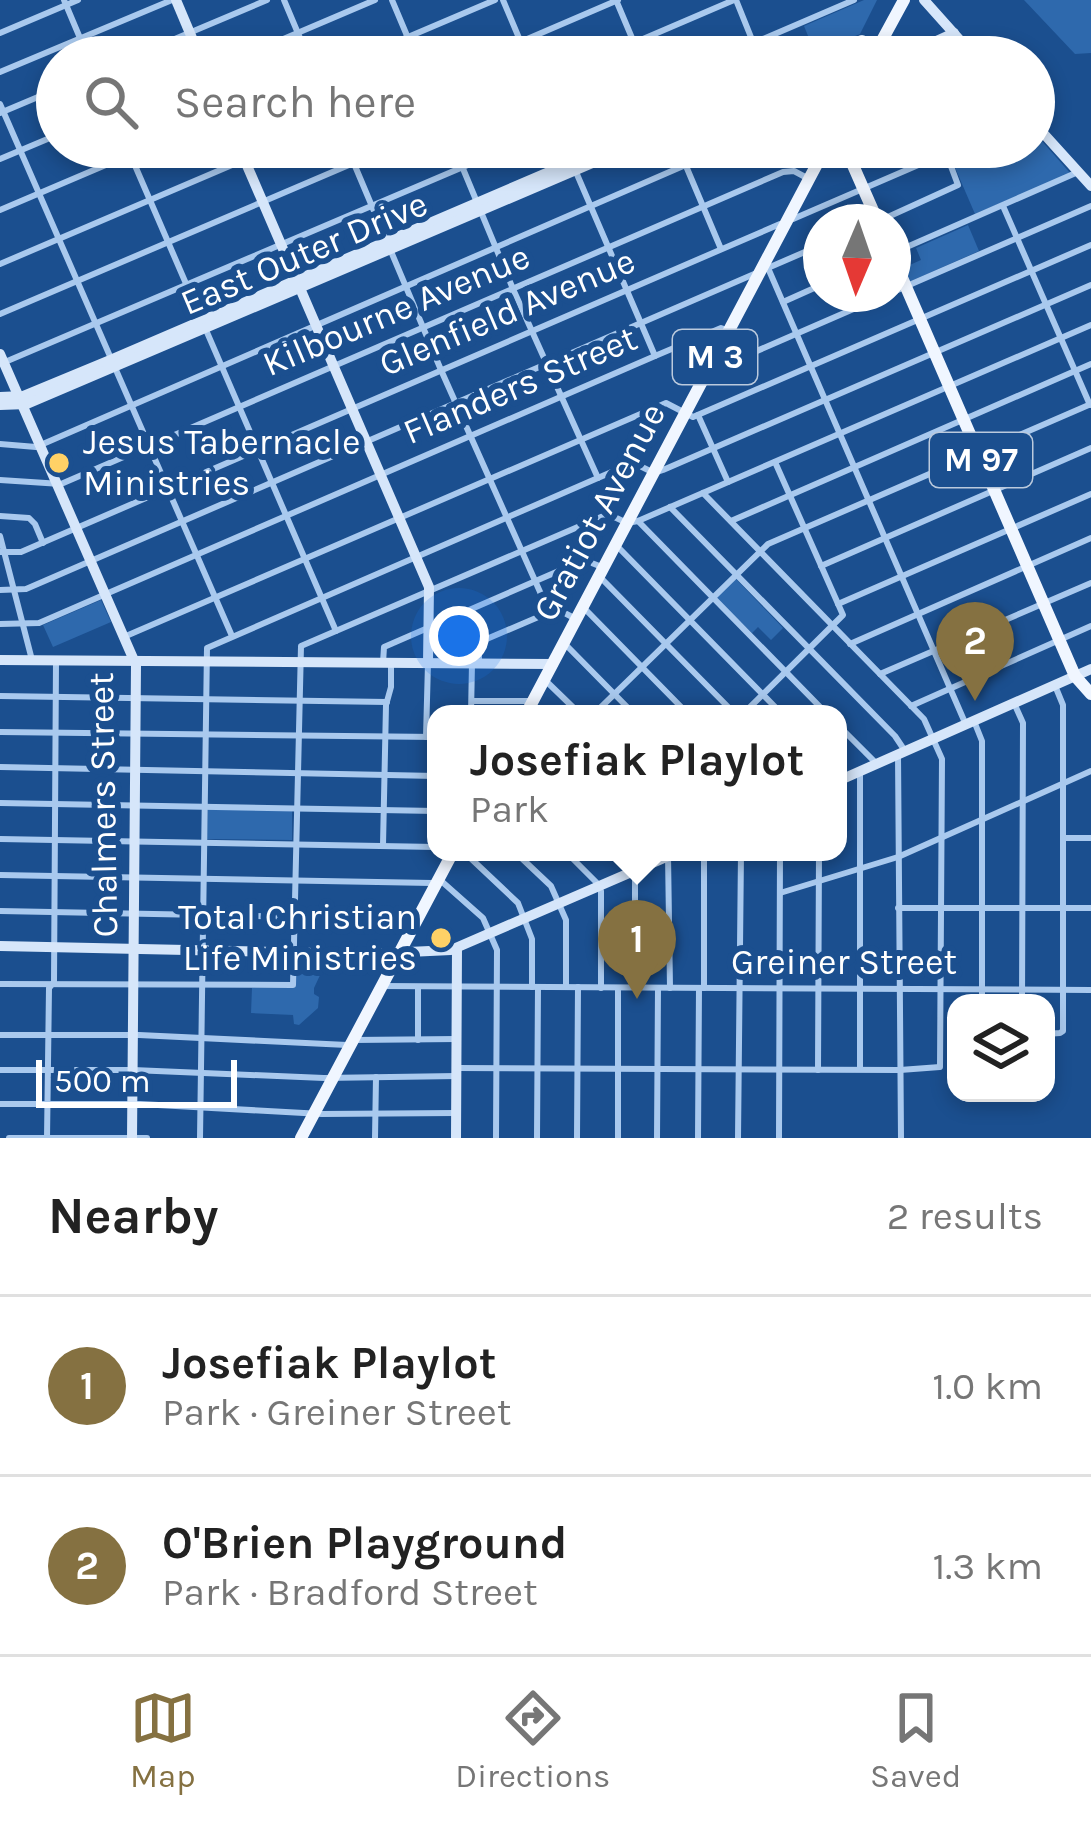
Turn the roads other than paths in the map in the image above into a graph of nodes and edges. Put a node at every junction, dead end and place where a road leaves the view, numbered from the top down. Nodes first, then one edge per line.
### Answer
1 (78, 0) edge
2 (174, 0) edge
3 (267, 0) edge
4 (284, 0) edge
5 (375, 0) edge
6 (392, 0) edge
7 (499, 0) edge
8 (617, 0) edge
9 (735, 0) edge
10 (854, 0) edge
11 (904, 0) edge
12 (924, 0) edge
13 (65, 2) edge
14 (0, 33) edge
15 (190, 33) junction
16 (298, 33) junction
17 (79, 36) edge
18 (85, 36) edge
19 (183, 36) edge
20 (191, 36) edge
21 (291, 36) edge
22 (299, 36) edge
23 (408, 36) edge
24 (410, 36) edge
25 (518, 36) edge
26 (535, 36) edge
27 (631, 36) edge
28 (650, 36) edge
29 (750, 36) edge
30 (769, 36) edge
31 (885, 36) edge
32 (956, 36) edge
33 (36, 57) edge
34 (0, 73) edge
35 (36, 96) edge
36 (1, 109) edge
37 (36, 144) edge
38 (1055, 146) edge
39 (20, 151) junction
40 (0, 159) edge
41 (93, 168) edge
42 (136, 168) edge
43 (213, 168) edge
44 (248, 168) edge
45 (341, 168) edge
46 (355, 168) edge
47 (462, 168) joint
48 (563, 168) edge
49 (574, 168) edge
50 (678, 168) edge
51 (686, 168) edge
52 (815, 168) edge
53 (852, 168) edge
54 (911, 168) edge
55 (952, 168) edge
56 (1078, 172) junction
57 (809, 179) junction
58 (1091, 187) edge
59 (863, 189) junction
60 (38, 194) junction
61 (150, 200) junction
62 (262, 202) junction
63 (869, 204) edge
64 (371, 206) junction
65 (590, 206) junction
66 (911, 206) edge
67 (1003, 206) junction
68 (1091, 206) edge
69 (479, 207) junction
70 (703, 207) junction
71 (0, 210) edge
72 (787, 221) junction
73 (1017, 238) junction
74 (58, 240) junction
75 (167, 243) junction
76 (280, 245) junction
77 (1091, 245) edge
78 (387, 246) junction
79 (496, 247) junction
80 (911, 247) edge
81 (608, 248) junction
82 (721, 250) junction
83 (803, 253) edge
84 (0, 264) edge
85 (764, 270) junction
86 (1031, 271) junction
87 (76, 282) junction
88 (298, 284) junction
89 (911, 284) edge
90 (1091, 285) edge
91 (186, 286) junction
92 (405, 286) junction
93 (513, 289) junction
94 (627, 290) junction
95 (803, 293) edge
96 (783, 302) junction
97 (1046, 304) junction
98 (911, 308) edge
99 (847, 312) edge
100 (0, 314) edge
101 (920, 319) junction
102 (641, 323) junction
103 (94, 324) junction
104 (203, 325) junction
105 (1091, 325) edge
106 (315, 326) junction
107 (422, 328) junction
108 (729, 330) junction
109 (532, 331) junction
110 (796, 334) junction
111 (1060, 338) junction
112 (720, 346) junction
113 (934, 352) junction
114 (655, 356) junction
115 (1, 358) edge
116 (112, 364) junction
117 (547, 364) junction
118 (1091, 364) edge
119 (221, 366) junction
120 (332, 366) junction
121 (810, 367) junction
122 (441, 370) junction
123 (1075, 371) junction
124 (949, 386) junction
125 (562, 396) junction
126 (825, 400) junction
127 (15, 401) edge
128 (456, 403) junction
129 (130, 406) junction
130 (1091, 406) edge
131 (238, 407) junction
132 (351, 410) junction
133 (692, 415) junction
134 (962, 420) junction
135 (840, 434) junction
136 (471, 436) junction
137 (581, 440) junction
138 (365, 442) junction
139 (0, 444) edge
140 (39, 445) junction
141 (148, 446) junction
142 (713, 448) junction
143 (1091, 448) edge
144 (257, 450) junction
145 (978, 453) junction
146 (775, 461) junction
147 (855, 468) junction
148 (653, 473) junction
149 (380, 475) junction
150 (598, 478) junction
151 (490, 479) junction
152 (0, 480) edge
153 (728, 482) junction
154 (271, 483) junction
155 (56, 485) junction
156 (166, 489) junction
157 (994, 490) junction
158 (703, 493) junction
159 (1091, 494) edge
160 (790, 496) junction
161 (869, 501) junction
162 (670, 507) junction
163 (285, 515) junction
164 (0, 516) edge
165 (508, 517) junction
166 (399, 518) junction
167 (731, 521) junction
168 (181, 522) junction
169 (632, 522) junction
170 (75, 529) junction
171 (804, 529) junction
172 (1011, 529) junction
173 (0, 536) edge
174 (885, 538) junction
175 (1091, 538) edge
176 (43, 543) junction
177 (616, 544) junction
178 (523, 551) junction
179 (2, 552) edge
180 (760, 552) junction
181 (196, 555) junction
182 (416, 557) junction
183 (304, 559) junction
184 (89, 562) junction
185 (820, 566) junction
186 (1027, 566) junction
187 (601, 572) junction
188 (737, 574) junction
189 (902, 576) junction
190 (536, 581) junction
191 (1091, 583) edge
192 (0, 590) edge
193 (14, 590) junction
194 (430, 591) junction
195 (104, 594) junction
196 (713, 597) junction
197 (215, 598) junction
198 (321, 598) junction
199 (838, 604) junction
200 (1043, 604) junction
201 (549, 612) junction
202 (579, 613) junction
203 (918, 614) junction
204 (690, 620) junction
205 (0, 624) edge
206 (22, 624) junction
207 (833, 626) junction
208 (1091, 626) edge
209 (429, 628) junction
210 (336, 631) junction
211 (232, 636) junction
212 (124, 638) junction
213 (1059, 640) junction
214 (564, 643) junction
215 (665, 644) junction
216 (850, 644) junction
217 (810, 649) junction
218 (934, 651) junction
219 (0, 660) edge
220 (32, 661) junction
221 (56, 661) junction
222 (135, 662) junction
223 (206, 662) junction
224 (300, 663) junction
225 (387, 663) junction
226 (428, 663) junction
227 (476, 663) junction
228 (553, 664) junction
229 (642, 668) junction
230 (1091, 669) edge
231 (786, 672) junction
232 (880, 674) junction
233 (1075, 676) junction
234 (544, 680) junction
235 (1055, 685) junction
236 (950, 688) junction
237 (1091, 694) edge
238 (615, 695) junction
239 (763, 695) junction
240 (0, 696) edge
241 (56, 698) junction
242 (137, 699) junction
243 (206, 699) junction
244 (299, 701) junction
245 (386, 701) junction
246 (472, 701) junction
247 (1015, 703) junction
248 (430, 705) edge
249 (472, 705) edge
250 (505, 705) edge
251 (532, 705) edge
252 (570, 705) edge
253 (604, 705) edge
254 (625, 705) edge
255 (679, 705) edge
256 (729, 705) edge
257 (750, 705) edge
258 (773, 705) edge
259 (818, 705) edge
260 (911, 706) junction
261 (970, 723) junction
262 (0, 732) edge
263 (56, 733) junction
264 (137, 734) junction
265 (847, 734) edge
266 (206, 735) junction
267 (298, 737) junction
268 (385, 737) junction
269 (427, 737) edge
270 (934, 739) junction
271 (902, 753) junction
272 (877, 764) junction
273 (0, 767) edge
274 (56, 768) junction
275 (136, 769) junction
276 (205, 770) junction
277 (1091, 771) edge
278 (297, 772) junction
279 (860, 772) junction
280 (384, 775) junction
281 (847, 775) edge
282 (427, 776) edge
283 (1063, 784) junction
284 (1022, 802) junction
285 (0, 803) edge
286 (55, 803) junction
287 (136, 805) junction
288 (205, 806) junction
289 (297, 808) junction
290 (384, 810) junction
291 (427, 811) edge
292 (982, 820) junction
293 (0, 838) edge
294 (941, 838) junction
295 (1063, 838) junction
296 (1091, 838) edge
297 (55, 839) junction
298 (136, 840) junction
299 (205, 842) junction
300 (296, 844) junction
301 (383, 846) junction
302 (427, 847) edge
303 (898, 856) junction
304 (448, 861) edge
305 (474, 861) edge
306 (524, 861) edge
307 (575, 861) edge
308 (625, 861) edge
309 (655, 861) edge
310 (671, 861) edge
311 (704, 861) edge
312 (741, 861) edge
313 (780, 861) edge
314 (819, 861) edge
315 (860, 868) junction
316 (635, 871) junction
317 (0, 875) edge
318 (55, 875) junction
319 (136, 876) junction
320 (204, 878) junction
321 (295, 880) junction
322 (819, 880) junction
323 (438, 881) junction
324 (599, 886) junction
325 (780, 893) junction
326 (559, 904) junction
327 (898, 908) junction
328 (941, 908) junction
329 (981, 908) junction
330 (1022, 908) junction
331 (1063, 908) junction
332 (1091, 908) edge
333 (0, 911) edge
334 (55, 912) junction
335 (136, 913) junction
336 (204, 914) junction
337 (294, 916) junction
338 (417, 920) junction
339 (525, 920) junction
340 (490, 934) junction
341 (0, 946) edge
342 (54, 946) junction
343 (135, 947) junction
344 (203, 949) junction
345 (457, 949) junction
346 (294, 951) junction
347 (400, 952) junction
348 (0, 985) edge
349 (52, 985) junction
350 (135, 985) junction
351 (203, 986) junction
352 (381, 986) junction
353 (418, 987) junction
354 (457, 987) junction
355 (497, 987) junction
356 (535, 987) junction
357 (566, 987) junction
358 (578, 987) junction
359 (601, 988) junction
360 (619, 988) junction
361 (635, 988) junction
362 (658, 988) junction
363 (670, 988) junction
364 (701, 988) junction
365 (740, 988) junction
366 (779, 988) junction
367 (819, 988) junction
368 (860, 988) junction
369 (900, 989) junction
370 (941, 989) junction
371 (982, 989) junction
372 (1022, 989) junction
373 (1063, 989) junction
374 (1091, 990) edge
375 (982, 994) edge
376 (1022, 994) edge
377 (1055, 1033) edge
378 (0, 1035) edge
379 (49, 1035) junction
380 (134, 1035) junction
381 (202, 1038) junction
382 (418, 1040) junction
383 (457, 1040) junction
384 (351, 1042) junction
385 (497, 1068) junction
386 (537, 1069) junction
387 (578, 1069) junction
388 (618, 1069) junction
389 (658, 1069) junction
390 (698, 1069) junction
391 (0, 1070) edge
392 (48, 1070) junction
393 (134, 1070) junction
394 (739, 1070) junction
395 (779, 1070) junction
396 (818, 1070) junction
397 (860, 1070) junction
398 (900, 1070) junction
399 (202, 1072) junction
400 (457, 1072) junction
401 (376, 1077) junction
402 (333, 1078) junction
403 (0, 1104) edge
404 (47, 1104) junction
405 (133, 1104) junction
406 (201, 1107) junction
407 (314, 1113) junction
408 (376, 1113) junction
409 (456, 1113) junction
410 (9, 1138) edge
411 (47, 1138) edge
412 (132, 1138) edge
413 (146, 1138) edge
414 (200, 1138) edge
415 (301, 1138) edge
416 (375, 1138) edge
417 (456, 1138) edge
418 (496, 1138) edge
419 (537, 1138) edge
420 (578, 1138) edge
421 (618, 1138) edge
422 (657, 1138) edge
423 (698, 1138) edge
424 (738, 1138) edge
425 (779, 1138) edge
426 (901, 1138) edge

1 - 13 street
2 - 15 street
2 - 18 street
3 - 15 street
4 - 16 street
5 - 16 street
6 - 23 street
7 - 24 street
7 - 25 street
8 - 26 street
8 - 27 street
9 - 28 street
9 - 29 street
10 - 30 street
11 - 31 main road
12 - 32 street
13 - 14 street
13 - 17 street
15 - 19 street
15 - 20 street
16 - 21 street
16 - 22 street
33 - 34 street
35 - 36 street
36 - 39 street
37 - 39 street
38 - 56 street
39 - 40 street
39 - 60 street
41 - 60 street
42 - 61 street
43 - 61 street
44 - 62 street
45 - 62 street
46 - 64 street
47 - 64 street
47 - 69 street
48 - 69 street, East Outer Drive
49 - 65 street
50 - 65 street
51 - 70 street
52 - 57 main road, Gratiot Avenue / M 3
53 - 59 main road
54 - 59 street, Glenfield Avenue
55 - 66 street
56 - 58 street
56 - 67 street
57 - 70 street, Kilbourne Avenue
57 - 72 main road, Gratiot Avenue / M 3
59 - 63 main road
59 - 72 street, Glenfield Avenue
60 - 71 street
60 - 74 street
61 - 74 street
61 - 75 street
62 - 75 street
62 - 76 street
64 - 76 street
64 - 78 street
65 - 79 street
65 - 81 street
67 - 73 street
67 - 80 street
68 - 73 street
69 - 78 street, East Outer Drive
69 - 79 street
70 - 81 street, Kilbourne Avenue
70 - 82 street
72 - 82 street, Glenfield Avenue
72 - 85 main road, Gratiot Avenue / M 3
73 - 86 street
73 - 89 street
74 - 84 street
74 - 87 street
75 - 87 street
75 - 91 street
76 - 88 street
76 - 91 street
77 - 86 street
78 - 88 street, East Outer Drive
78 - 92 street
79 - 92 street
79 - 93 street
81 - 93 street, Kilbourne Avenue
81 - 94 street
82 - 94 street, Glenfield Avenue
83 - 85 street
85 - 96 street
85 - 102 street
85 - 108 main road, Gratiot Avenue / M 3
86 - 97 street
86 - 101 street
87 - 100 street
87 - 103 street
88 - 104 street, East Outer Drive
88 - 106 street
90 - 97 street
91 - 103 street
91 - 104 street
92 - 106 street
92 - 107 street
93 - 107 street, Kilbourne Avenue
93 - 109 street
94 - 102 street
94 - 109 street, Glenfield Avenue
95 - 96 street
96 - 110 street
97 - 111 street
97 - 113 street
98 - 101 main road, M 97
99 - 110 street
101 - 113 main road, M 97
101 - 121 street
102 - 114 street
102 - 117 street
103 - 115 street
103 - 116 street
104 - 116 street, East Outer Drive
104 - 119 street
105 - 111 street
106 - 119 street
106 - 120 street
107 - 120 street, Kilbourne Avenue
107 - 122 street
108 - 112 main road, Gratiot Avenue / M 3
108 - 114 street, Flanders Street
109 - 117 street
109 - 122 street, Glenfield Avenue
110 - 112 street
110 - 121 street
111 - 123 street
111 - 124 street
112 - 133 main road, Gratiot Avenue / M 3
113 - 124 main road, M 97
113 - 126 street
114 - 125 street, Flanders Street
115 - 127 street, Chalmers Street
116 - 127 street, East Outer Drive
116 - 129 street
117 - 125 street
117 - 128 street
118 - 123 street
119 - 129 street
119 - 131 street
120 - 131 street, Kilbourne Avenue
120 - 132 street
121 - 126 street
121 - 133 street
122 - 128 street
122 - 132 street, Glenfield Avenue
123 - 130 street
123 - 134 street
124 - 134 main road, M 97
124 - 135 street
125 - 136 street, Flanders Street
125 - 137 street
126 - 135 street
126 - 142 street
127 - 140 street, Chalmers Street
128 - 136 street
128 - 138 street
129 - 140 street
129 - 141 street
130 - 145 street
131 - 141 street, Kilbourne Avenue
131 - 144 street
132 - 138 street
132 - 144 street, Glenfield Avenue
133 - 137 street
133 - 142 street
133 - 148 main road, Gratiot Avenue / M 3
134 - 145 main road, M 97
134 - 147 street
135 - 146 street
135 - 147 street
136 - 149 street, Flanders Street
136 - 151 street
137 - 150 street
137 - 151 street
138 - 149 street
138 - 154 street
139 - 140 street
140 - 155 street, Chalmers Street
141 - 155 street, Kilbourne Avenue
141 - 156 street
142 - 148 street
142 - 153 street
143 - 157 street
144 - 154 street
144 - 156 street, Glenfield Avenue
145 - 157 main road, M 97
145 - 161 street
146 - 153 street
146 - 160 street
147 - 160 street
147 - 161 street
148 - 150 street
148 - 169 main road, Gratiot Avenue / M 3
149 - 163 street, Flanders Street
149 - 166 street
150 - 165 street
151 - 165 street
151 - 166 street
152 - 155 street, Kilbourne Avenue
153 - 158 street
154 - 163 street
154 - 168 street
155 - 170 street, Chalmers Street
156 - 168 street
156 - 170 street, Glenfield Avenue
157 - 172 main road, M 97
157 - 174 street
158 - 162 street
158 - 167 street
159 - 172 street
160 - 167 street
160 - 171 street
161 - 171 street
161 - 174 street
162 - 169 street
162 - 188 street
163 - 181 street, Flanders Street
163 - 183 street
164 - 176 street
165 - 178 street
165 - 182 street
166 - 182 street
166 - 183 street
167 - 180 street
168 - 181 street
168 - 184 street
169 - 177 main road, Gratiot Avenue / M 3
169 - 178 street
169 - 196 street
170 - 176 street, Glenfield Avenue
170 - 184 street, Chalmers Street
171 - 180 street
171 - 185 street
172 - 186 main road, M 97
172 - 189 street
173 - 179 street
174 - 185 street
174 - 189 street
175 - 186 street
176 - 179 street, Glenfield Avenue
177 - 187 main road, Gratiot Avenue / M 3
177 - 204 street
178 - 190 street
178 - 194 street
179 - 193 street
180 - 188 street
180 - 207 street
181 - 195 street, Flanders Street
181 - 197 street
182 - 194 street
182 - 198 street
183 - 197 street
183 - 198 street
184 - 193 street
184 - 195 street, Chalmers Street
185 - 199 street
186 - 200 main road, M 97
186 - 203 street
187 - 190 street
187 - 202 main road, Gratiot Avenue / M 3
187 - 215 street
188 - 196 street
188 - 217 street
189 - 199 street
189 - 203 street
190 - 201 street
190 - 209 street
191 - 200 street
192 - 193 street
193 - 206 street
194 - 209 street
194 - 210 street
195 - 206 street, Flanders Street
195 - 212 street, Chalmers Street
196 - 204 street
196 - 231 street
197 - 211 street
197 - 212 street
198 - 210 street
198 - 211 street
199 - 207 street
200 - 213 main road, M 97
200 - 218 street
201 - 202 street
201 - 227 street
202 - 214 main road, Gratiot Avenue / M 3
202 - 229 street
203 - 216 street
203 - 218 street
204 - 215 street
204 - 239 street
205 - 206 street, Flanders Street
206 - 220 street
207 - 216 street
207 - 217 street
208 - 213 street
209 - 225 street
209 - 226 street
210 - 224 street
211 - 223 street
212 - 222 street, Chalmers Street
213 - 233 main road, M 97
213 - 236 street
214 - 228 main road, Gratiot Avenue / M 3
214 - 238 street
215 - 229 street
215 - 256 street
216 - 232 street
217 - 231 street
217 - 271 street
218 - 232 street
218 - 236 street
219 - 220 street
220 - 221 street
221 - 222 street
221 - 241 street
222 - 223 street
222 - 242 street, Chalmers Street
223 - 224 street
223 - 243 street
224 - 225 street
224 - 244 street
225 - 226 street
225 - 245 street
226 - 227 street
226 - 248 street
227 - 228 street
227 - 246 street
228 - 234 main road, Gratiot Avenue / M 3
229 - 238 street
229 - 255 street
230 - 233 street
231 - 239 street
231 - 259 street
232 - 260 street
233 - 235 street
233 - 237 main road, M 97
234 - 251 main road, Gratiot Avenue / M 3
234 - 252 street
235 - 247 street
235 - 283 street
236 - 260 street
236 - 261 street
238 - 253 street
238 - 254 street
239 - 257 street
239 - 258 street
240 - 241 street
241 - 242 street
241 - 263 street
242 - 243 street
242 - 264 street, Chalmers Street
243 - 244 street
243 - 266 street
244 - 245 street
244 - 267 street
245 - 268 street
246 - 249 street
246 - 250 street
247 - 261 street
247 - 284 street
260 - 270 street
261 - 270 street
261 - 292 street
262 - 263 street
263 - 264 street
263 - 274 street
264 - 266 street
264 - 275 street, Chalmers Street
265 - 272 street
266 - 267 street
266 - 276 street
267 - 268 street
267 - 278 street
268 - 269 street
268 - 280 street
270 - 271 street
270 - 294 street
271 - 272 street
271 - 303 street
272 - 279 street
273 - 274 street
274 - 275 street
274 - 286 street
275 - 276 street
275 - 287 street, Chalmers Street
276 - 278 street
276 - 288 street
277 - 283 street
278 - 280 street
278 - 289 street
279 - 281 street
279 - 315 street
280 - 282 street
280 - 290 street
283 - 284 street
283 - 295 street
284 - 292 street
284 - 330 street
285 - 286 street
286 - 287 street
286 - 297 street
287 - 288 street
287 - 298 street, Chalmers Street
288 - 289 street
288 - 299 street
289 - 290 street
289 - 300 street
290 - 291 street
290 - 301 street
292 - 294 street
292 - 329 street
293 - 297 street
294 - 303 street
294 - 328 street
295 - 296 street
295 - 331 street
297 - 298 street
297 - 318 street
298 - 299 street
298 - 319 street, Chalmers Street
299 - 300 street
299 - 320 street
300 - 301 street
300 - 321 street
301 - 302 street
303 - 315 street
303 - 327 street
304 - 323 main road
305 - 339 street
306 - 326 street
307 - 324 street
308 - 316 street
309 - 316 street
310 - 363 street
311 - 364 street
312 - 365 street
313 - 325 street
314 - 322 street
315 - 322 street
315 - 368 street
316 - 324 street
316 - 361 street
317 - 318 street
318 - 319 street
318 - 334 street
319 - 320 street
319 - 335 street, Chalmers Street
320 - 321 street
320 - 336 street
321 - 323 street
321 - 337 street
322 - 325 street
322 - 367 street
323 - 338 main road
323 - 340 street
324 - 326 street
324 - 359 street
325 - 366 street
326 - 339 street
326 - 357 street
327 - 328 street
327 - 369 street
328 - 329 street
328 - 370 street
329 - 330 street
329 - 371 street
330 - 331 street
330 - 372 street
331 - 332 street
331 - 373 street
333 - 334 street
334 - 335 street
334 - 342 street
335 - 336 street
335 - 343 street, Chalmers Street
336 - 337 street
336 - 344 street
337 - 338 street
337 - 346 street
338 - 347 main road
339 - 340 street
339 - 356 street
340 - 345 street
340 - 355 street
341 - 342 street
342 - 343 street
342 - 349 street
343 - 344 street
343 - 350 street, Chalmers Street
344 - 346 street
344 - 351 street
345 - 347 street
345 - 354 street
346 - 347 street
346 - 351 street
347 - 352 main road
348 - 349 street
349 - 350 street
349 - 379 street
350 - 351 street
350 - 380 street, Chalmers Street
351 - 381 street
352 - 353 street, Greiner Street
352 - 384 main road
353 - 354 street, Greiner Street
353 - 382 street
354 - 355 street, Greiner Street
354 - 383 street
355 - 356 street, Greiner Street
355 - 385 street
356 - 357 street, Greiner Street
356 - 386 street
357 - 358 street, Greiner Street
358 - 359 street, Greiner Street
358 - 387 street
359 - 360 street, Greiner Street
360 - 361 street, Greiner Street
360 - 388 street
361 - 362 street, Greiner Street
362 - 363 street, Greiner Street
362 - 389 street
363 - 364 street, Greiner Street
364 - 365 street, Greiner Street
364 - 390 street
365 - 366 street, Greiner Street
365 - 394 street
366 - 367 street, Greiner Street
366 - 395 street
367 - 368 street, Greiner Street
367 - 396 street
368 - 369 street, Greiner Street
368 - 397 street
369 - 370 street, Greiner Street
369 - 398 street
370 - 371 street, Greiner Street
370 - 398 street
371 - 372 street, Greiner Street
371 - 375 street
372 - 373 street, Greiner Street
372 - 376 street
373 - 374 street, Greiner Street
373 - 377 street
378 - 379 street
379 - 380 street
379 - 392 street
380 - 381 street
380 - 393 street, Chalmers Street
381 - 384 street
381 - 399 street
382 - 383 street
382 - 384 street
383 - 400 street
384 - 402 main road
385 - 386 street
385 - 400 street
385 - 418 street
386 - 387 street
386 - 419 street
387 - 388 street
387 - 420 street
388 - 389 street
388 - 421 street
389 - 390 street
389 - 422 street
390 - 394 street
390 - 423 street
391 - 392 street
392 - 393 street
392 - 404 street
393 - 399 street
393 - 405 street, Chalmers Street
394 - 395 street
394 - 424 street
395 - 396 street
395 - 425 street
396 - 397 street
397 - 398 street
398 - 426 street
399 - 402 street
399 - 406 street
400 - 401 street
400 - 409 street
401 - 402 street
401 - 408 street
402 - 407 main road
403 - 404 street
404 - 405 street
404 - 411 street
405 - 406 street
405 - 412 street, Chalmers Street
406 - 407 street
406 - 414 street
407 - 408 street
407 - 415 main road
408 - 409 street
408 - 416 street
409 - 417 street
410 - 411 street
411 - 412 street
412 - 413 street

